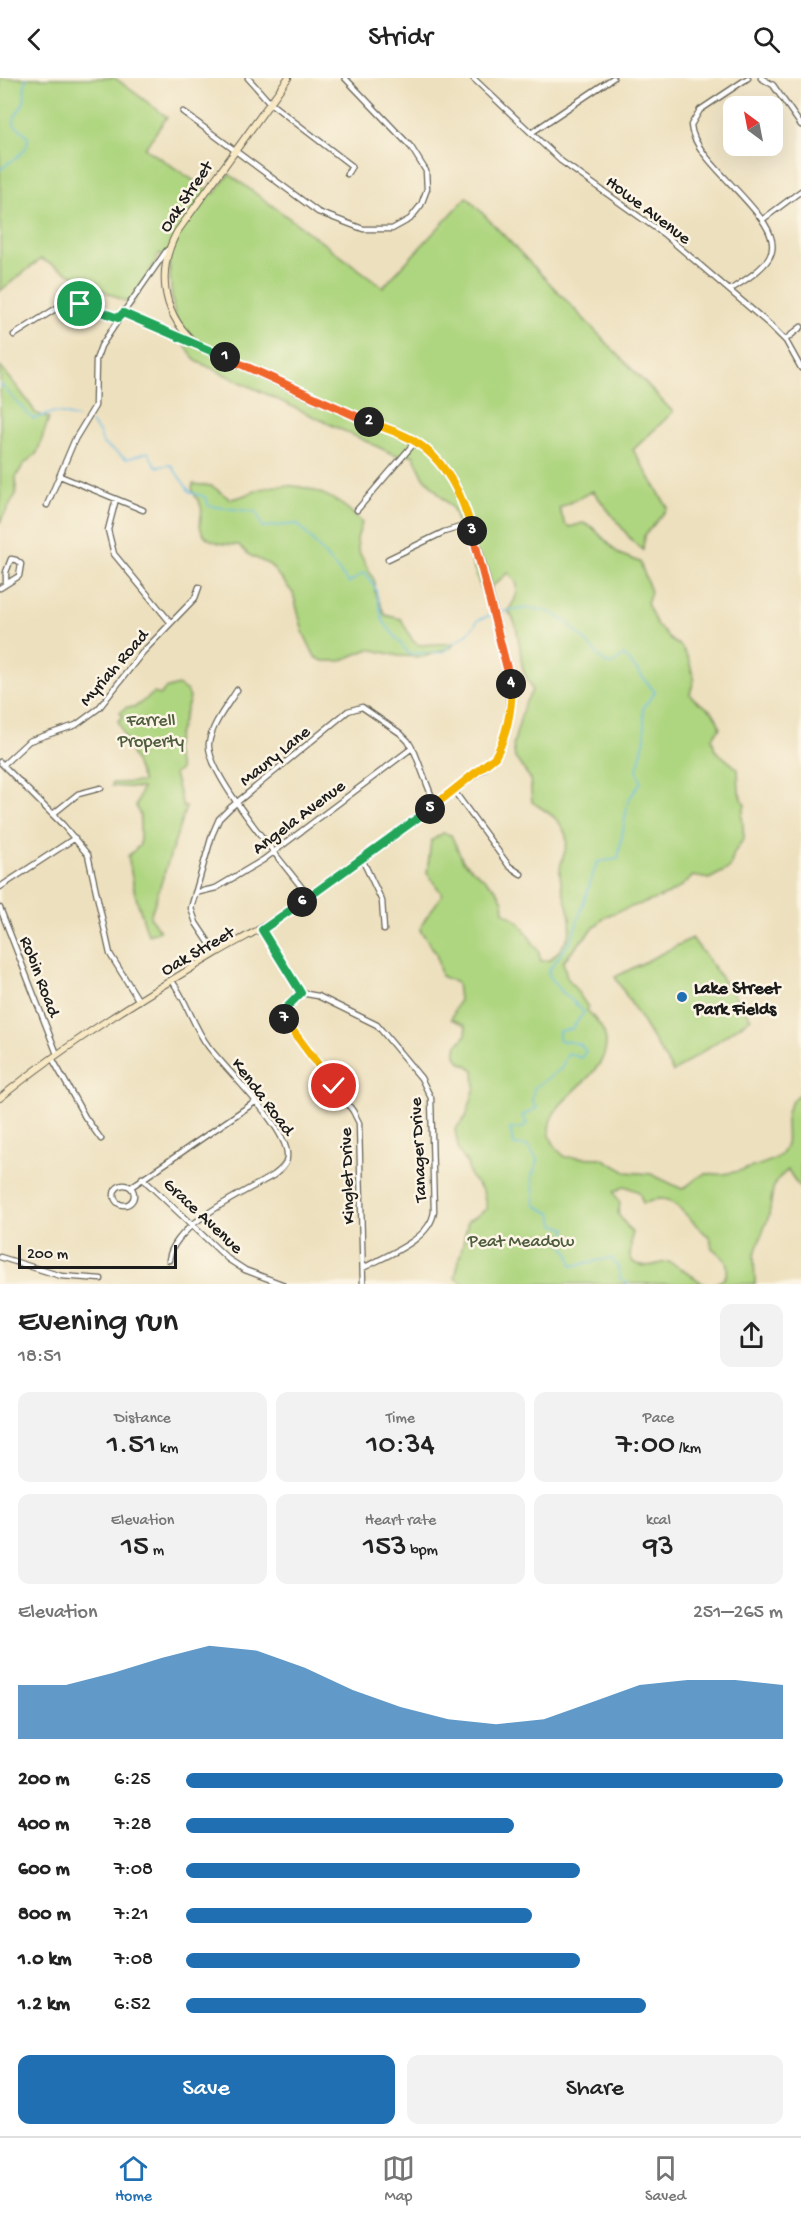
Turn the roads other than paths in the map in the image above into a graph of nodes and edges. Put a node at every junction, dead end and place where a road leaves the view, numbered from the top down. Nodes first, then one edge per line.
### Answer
1 (248, 78) edge
2 (288, 78) edge
3 (345, 78) edge
4 (473, 78) edge
5 (613, 78) edge
6 (748, 78) edge
7 (761, 78) edge
8 (270, 103) junction
9 (183, 112) dead end
10 (801, 125) edge
11 (531, 133) junction
12 (235, 150) junction
13 (346, 174) dead end
14 (801, 191) edge
15 (762, 220) junction
16 (168, 249) junction
17 (730, 290) junction
18 (123, 313) junction
19 (118, 318) junction
20 (801, 327) edge
21 (14, 335) dead end
22 (785, 339) junction
23 (193, 342) junction
24 (801, 368) edge
25 (416, 441) junction
26 (60, 476) junction
27 (116, 499) junction
28 (47, 506) dead end
29 (142, 510) dead end
30 (357, 510) dead end
31 (470, 524) junction
32 (388, 559) dead end
33 (6, 584) junction
34 (199, 587) dead end
35 (0, 588) edge
36 (171, 623) junction
37 (237, 690) dead end
38 (412, 748) junction
39 (2, 764) edge
40 (101, 788) dead end
41 (454, 791) junction
42 (238, 802) junction
43 (436, 805) junction
44 (53, 814) junction
45 (75, 838) junction
46 (275, 852) junction
47 (362, 859) junction
48 (521, 874) dead end
49 (0, 887) edge
50 (195, 893) junction
51 (309, 897) junction
52 (0, 908) edge
53 (262, 930) junction
54 (384, 930) dead end
55 (216, 953) junction
56 (172, 981) junction
57 (301, 993) junction
58 (140, 1001) junction
59 (55, 1056) junction
60 (0, 1098) edge
61 (255, 1102) junction
62 (101, 1139) dead end
63 (142, 1178) junction
64 (131, 1187) junction
65 (192, 1225) junction
66 (0, 1257) edge
67 (169, 1260) dead end
68 (363, 1268) junction
69 (101, 1279) dead end
70 (281, 1284) edge
71 (363, 1284) edge

1 - 8 street
2 - 8 street, Oak Street
3 - 12 street
4 - 11 street, Howe Avenue
5 - 11 street
6 - 15 street
7 - 10 street
8 - 12 street, Oak Street
8 - 13 street
9 - 12 street
11 - 17 street, Howe Avenue
12 - 16 street, Oak Street
14 - 15 street
15 - 17 street
16 - 18 street
16 - 23 street, Oak Street
17 - 22 street, Howe Avenue
18 - 19 street
18 - 23 street
19 - 21 street
19 - 26 street
20 - 22 street
22 - 24 street, Howe Avenue
23 - 25 street, Oak Street
25 - 30 street
25 - 31 street, Oak Street
26 - 27 street
26 - 28 street
27 - 29 street
27 - 36 street
31 - 32 street
31 - 41 street, Oak Street
33 - 33 street
33 - 35 street
34 - 36 street, Myriah Road
36 - 39 street, Myriah Road
37 - 42 street
38 - 42 street, Maury Lane
38 - 43 street, Maury Lane
38 - 46 street, Angela Avenue
39 - 44 street
40 - 44 street
41 - 43 street, Oak Street
41 - 48 street
42 - 46 street
42 - 50 street, Maury Lane
43 - 47 street, Oak Street
44 - 45 street
45 - 49 street
45 - 58 street
46 - 50 street, Angela Avenue
46 - 51 street
47 - 51 street, Oak Street
47 - 54 street
50 - 55 street, Maury Lane
51 - 53 street, Oak Street
52 - 59 street, Robin Road
53 - 55 street, Oak Street
53 - 57 street
55 - 56 street, Oak Street
56 - 58 street, Oak Street
56 - 61 street, Kenda Road
57 - 68 street, Kinglet Drive
57 - 68 street, Tanager Drive
58 - 59 street, Oak Street
59 - 60 street, Oak Street
59 - 62 street
61 - 63 street
61 - 65 street, Kenda Road
63 - 64 street
63 - 65 street, Grace Avenue
64 - 64 street
65 - 67 street
65 - 70 street, Grace Avenue
66 - 69 street
68 - 71 street, Kinglet Drive

